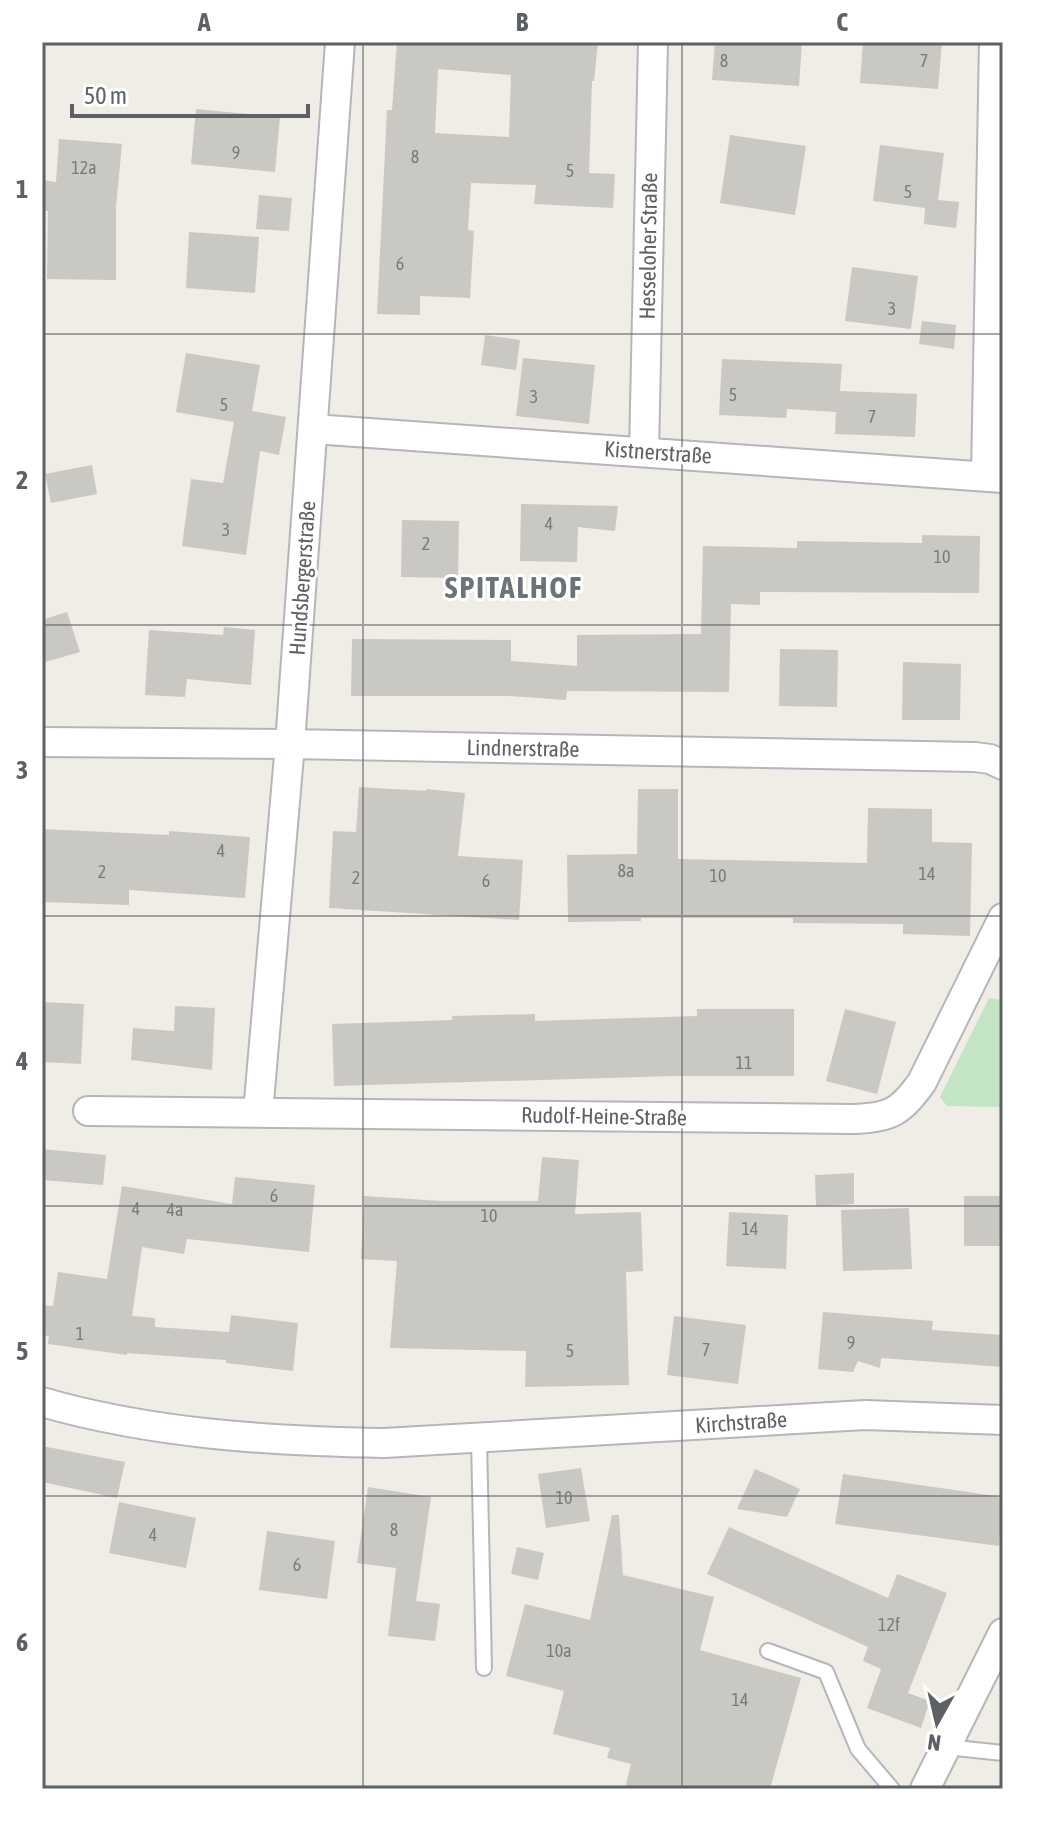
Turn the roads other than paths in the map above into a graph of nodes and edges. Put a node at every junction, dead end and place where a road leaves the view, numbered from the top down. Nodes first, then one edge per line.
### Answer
1 (340, 42) edge
2 (653, 42) edge
3 (994, 42) edge
4 (313, 429) junction
5 (644, 451) junction
6 (994, 477) edge
7 (42, 742) edge
8 (290, 744) junction
9 (1003, 765) edge
10 (1003, 918) edge
11 (88, 1111) dead end
12 (258, 1113) junction
13 (42, 1402) edge
14 (1003, 1420) edge
15 (479, 1439) junction
16 (1003, 1633) edge
17 (768, 1651) dead end
18 (484, 1668) dead end
19 (946, 1747) junction
20 (1003, 1753) edge
21 (892, 1789) edge
22 (925, 1789) edge

1 - 4 street, Hundsbergerstraße
2 - 5 street, Hesseloher Straße
3 - 6 street
4 - 5 street, Kistnerstraße
4 - 8 street, Hundsbergerstraße
5 - 6 street, Kistnerstraße
7 - 8 street, Lindnerstraße
8 - 9 street, Lindnerstraße
8 - 12 street, Hundsbergerstraße
10 - 12 street, Rudolf-Heine-Straße
11 - 12 street, Rudolf-Heine-Straße
13 - 15 street, Kirchstraße
14 - 15 street, Kirchstraße
15 - 18 lane
16 - 19 street
17 - 21 lane
19 - 20 lane
19 - 22 street

